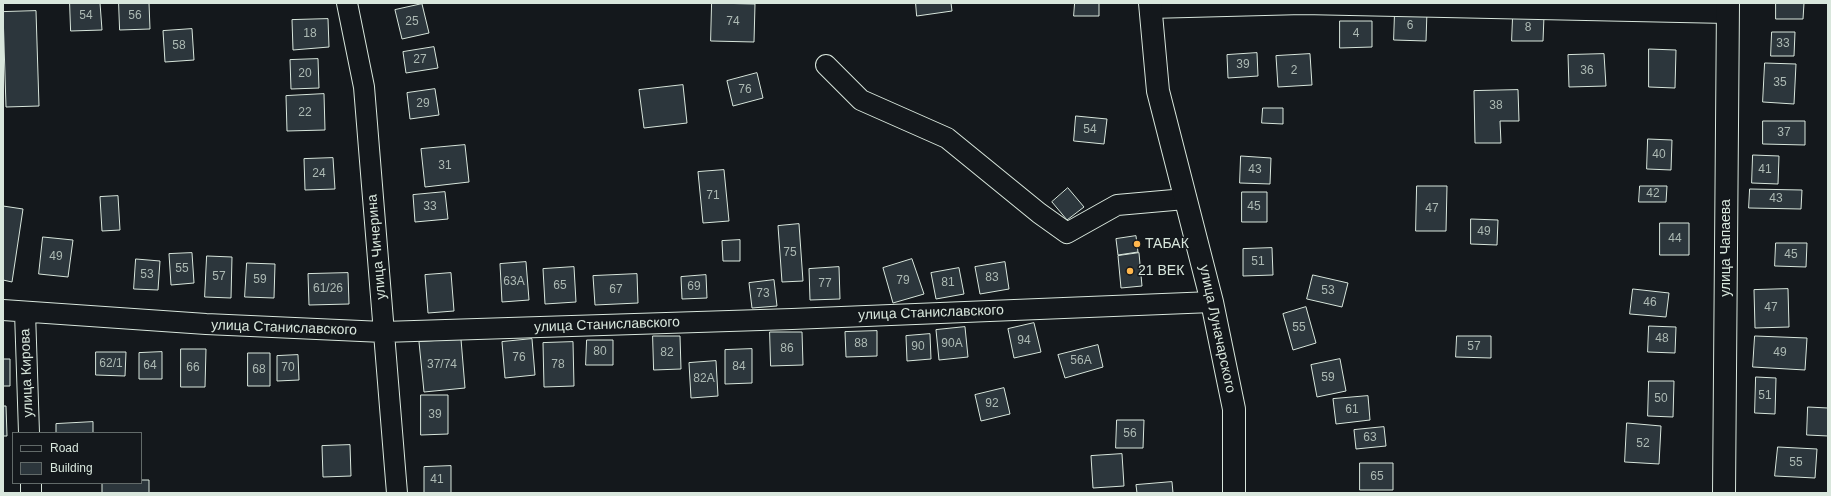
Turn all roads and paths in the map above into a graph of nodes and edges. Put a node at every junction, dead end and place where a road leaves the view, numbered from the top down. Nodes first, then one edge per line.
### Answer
1 (347, 3) edge
2 (1150, 6) edge
3 (1728, 8) edge
4 (826, 65) dead end
5 (1185, 199) junction
6 (1212, 302) junction
7 (3, 310) edge
8 (25, 312) junction
9 (383, 332) junction
10 (29, 432) edge
11 (397, 493) edge
12 (1234, 493) edge
13 (1724, 493) edge

1 - 9 street, улица Чичерина
2 - 3 street
2 - 5 main road, улица Луначарского
3 - 13 main road, улица Чапаева
4 - 5 street
5 - 6 main road, улица Луначарского
6 - 9 street, улица Станиславского
6 - 12 main road, улица Луначарского
7 - 8 street, улица Станиславского
8 - 9 street, улица Станиславского
8 - 10 street, улица Кирова
9 - 11 street, улица Чичерина

